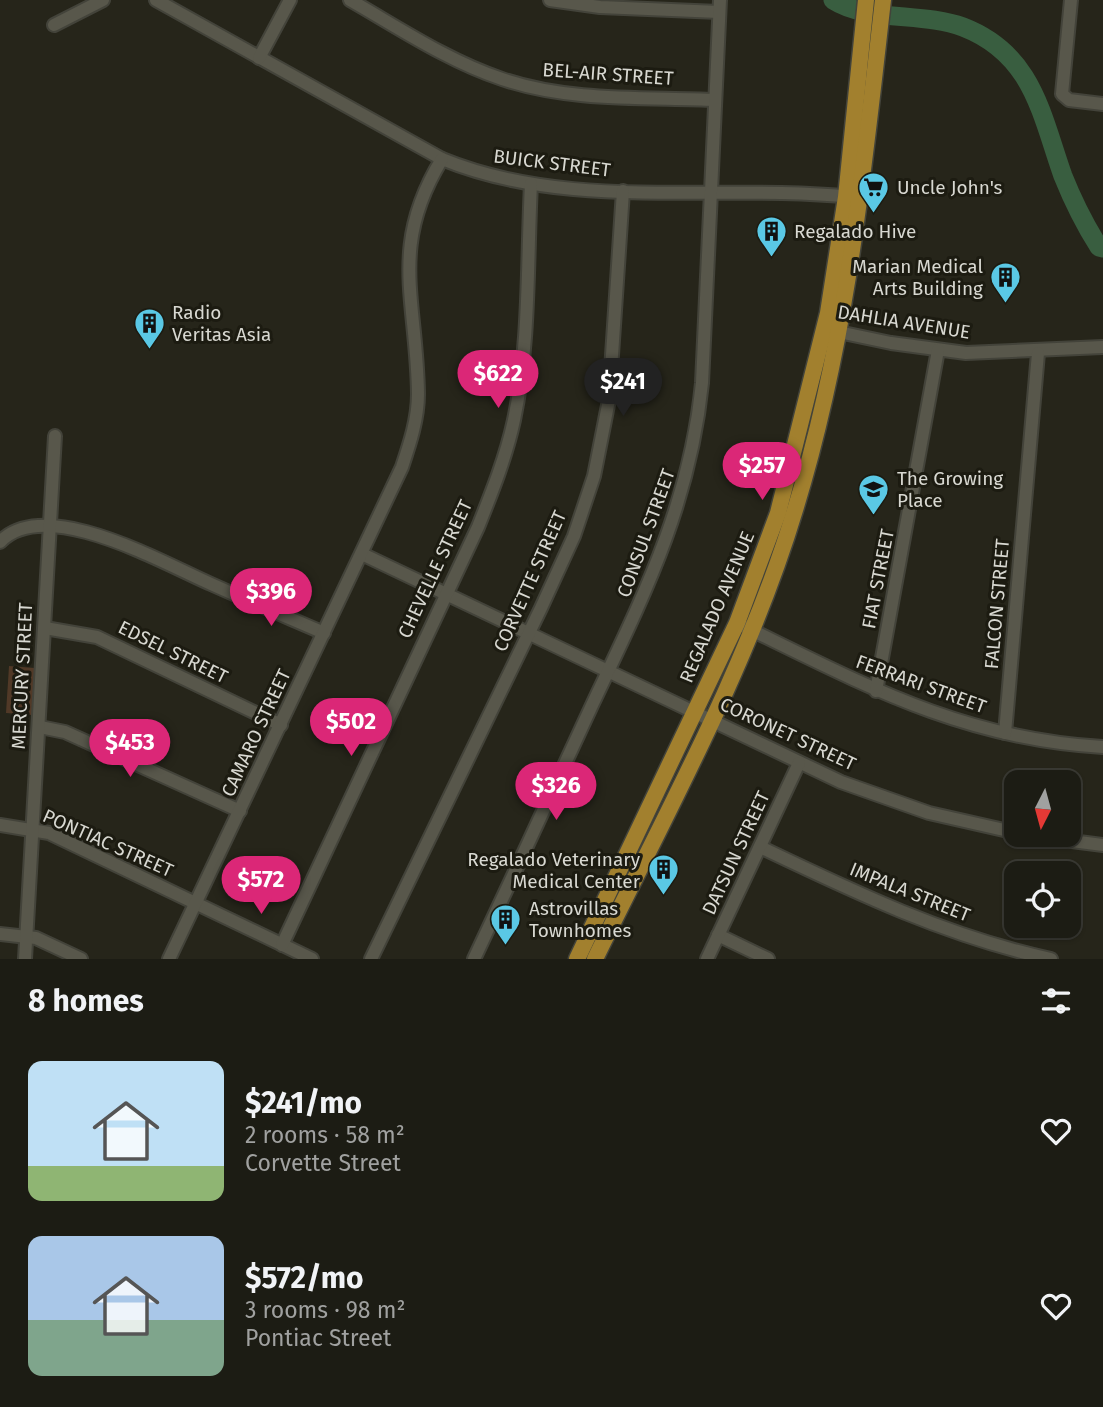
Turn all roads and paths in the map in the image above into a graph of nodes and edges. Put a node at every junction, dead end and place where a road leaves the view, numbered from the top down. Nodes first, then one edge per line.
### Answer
1 (103, 0) edge
2 (156, 0) edge
3 (290, 0) edge
4 (350, 0) edge
5 (550, 0) edge
6 (1071, 0) edge
7 (874, 1) edge
8 (174, 4) edge
9 (720, 6) edge
10 (54, 25) dead end
11 (259, 58) junction
12 (715, 100) junction
13 (1103, 104) edge
14 (442, 159) junction
15 (531, 184) junction
16 (623, 191) junction
17 (711, 194) junction
18 (853, 197) junction
19 (833, 331) junction
20 (1103, 348) edge
21 (938, 350) junction
22 (1038, 353) junction
23 (55, 436) dead end
24 (50, 526) junction
25 (0, 542) edge
26 (362, 554) junction
27 (446, 593) junction
28 (744, 626) junction
29 (45, 628) junction
30 (324, 633) junction
31 (529, 633) junction
32 (609, 670) junction
33 (876, 691) junction
34 (696, 711) junction
35 (711, 719) junction
36 (281, 725) junction
37 (40, 727) junction
38 (1005, 733) junction
39 (1103, 747) edge
40 (799, 763) junction
41 (240, 811) junction
42 (0, 825) edge
43 (31, 828) junction
44 (1004, 831) edge
45 (1082, 842) edge
46 (1103, 845) edge
47 (760, 847) junction
48 (196, 904) junction
49 (0, 934) edge
50 (718, 935) junction
51 (27, 936) junction
52 (282, 945) junction
53 (25, 959) edge
54 (81, 959) edge
55 (169, 959) edge
56 (312, 959) edge
57 (371, 959) edge
58 (474, 959) edge
59 (577, 959) edge
60 (595, 959) edge
61 (707, 959) edge
62 (768, 959) edge
63 (1051, 959) edge

1 - 10 street
2 - 8 street, BUICK STREET
3 - 11 street
4 - 12 street, BEL-AIR STREET
5 - 9 street
6 - 13 street
7 - 18 main road, REGALADO AVENUE
8 - 11 street, BUICK STREET
9 - 12 street, CONSUL STREET
11 - 14 street, BUICK STREET
12 - 17 street, CONSUL STREET
14 - 15 street, BUICK STREET
14 - 26 street, CAMARO STREET
15 - 16 street, BUICK STREET
15 - 27 street, CHEVELLE STREET
16 - 17 street, BUICK STREET
16 - 31 street, CORVETTE STREET
17 - 18 street, BUICK STREET
17 - 32 street, CONSUL STREET
18 - 19 main road, REGALADO AVENUE
19 - 21 street, DAHLIA AVENUE
19 - 28 main road, REGALADO AVENUE
20 - 22 street, DAHLIA AVENUE
21 - 22 street, DAHLIA AVENUE
21 - 33 street, FIAT STREET
22 - 38 street, FALCON STREET
23 - 24 street, MERCURY STREET
24 - 25 street
24 - 29 street, MERCURY STREET
24 - 30 street
26 - 27 street, CORONET STREET
26 - 30 street, CAMARO STREET
27 - 31 street, CORONET STREET
27 - 52 street, CHEVELLE STREET
28 - 33 street, FERRARI STREET
28 - 34 main road, REGALADO AVENUE
28 - 35 main road, REGALADO AVENUE
29 - 36 street, EDSEL STREET
29 - 37 street, MERCURY STREET
30 - 36 street, CAMARO STREET
31 - 32 street, CORONET STREET
31 - 57 street, CORVETTE STREET
32 - 34 street, CORONET STREET
32 - 58 street, CONSUL STREET
33 - 38 street, FERRARI STREET
34 - 35 street, CORONET STREET
34 - 59 main road, REGALADO AVENUE
35 - 40 street, CORONET STREET
35 - 60 main road, REGALADO AVENUE
36 - 41 street, CAMARO STREET
37 - 41 street
37 - 43 street, MERCURY STREET
38 - 39 street, FERRARI STREET
40 - 44 street, CORONET STREET
40 - 47 street, DATSUN STREET
41 - 48 street, CAMARO STREET
42 - 43 street, PONTIAC STREET
43 - 48 street, PONTIAC STREET
43 - 51 street, MERCURY STREET
45 - 46 street
47 - 50 street, DATSUN STREET
47 - 63 street, IMPALA STREET
48 - 52 street, PONTIAC STREET
48 - 55 street, CAMARO STREET
49 - 51 street
50 - 61 street, DATSUN STREET
50 - 62 street
51 - 53 street, MERCURY STREET
51 - 54 street
52 - 56 street, PONTIAC STREET

